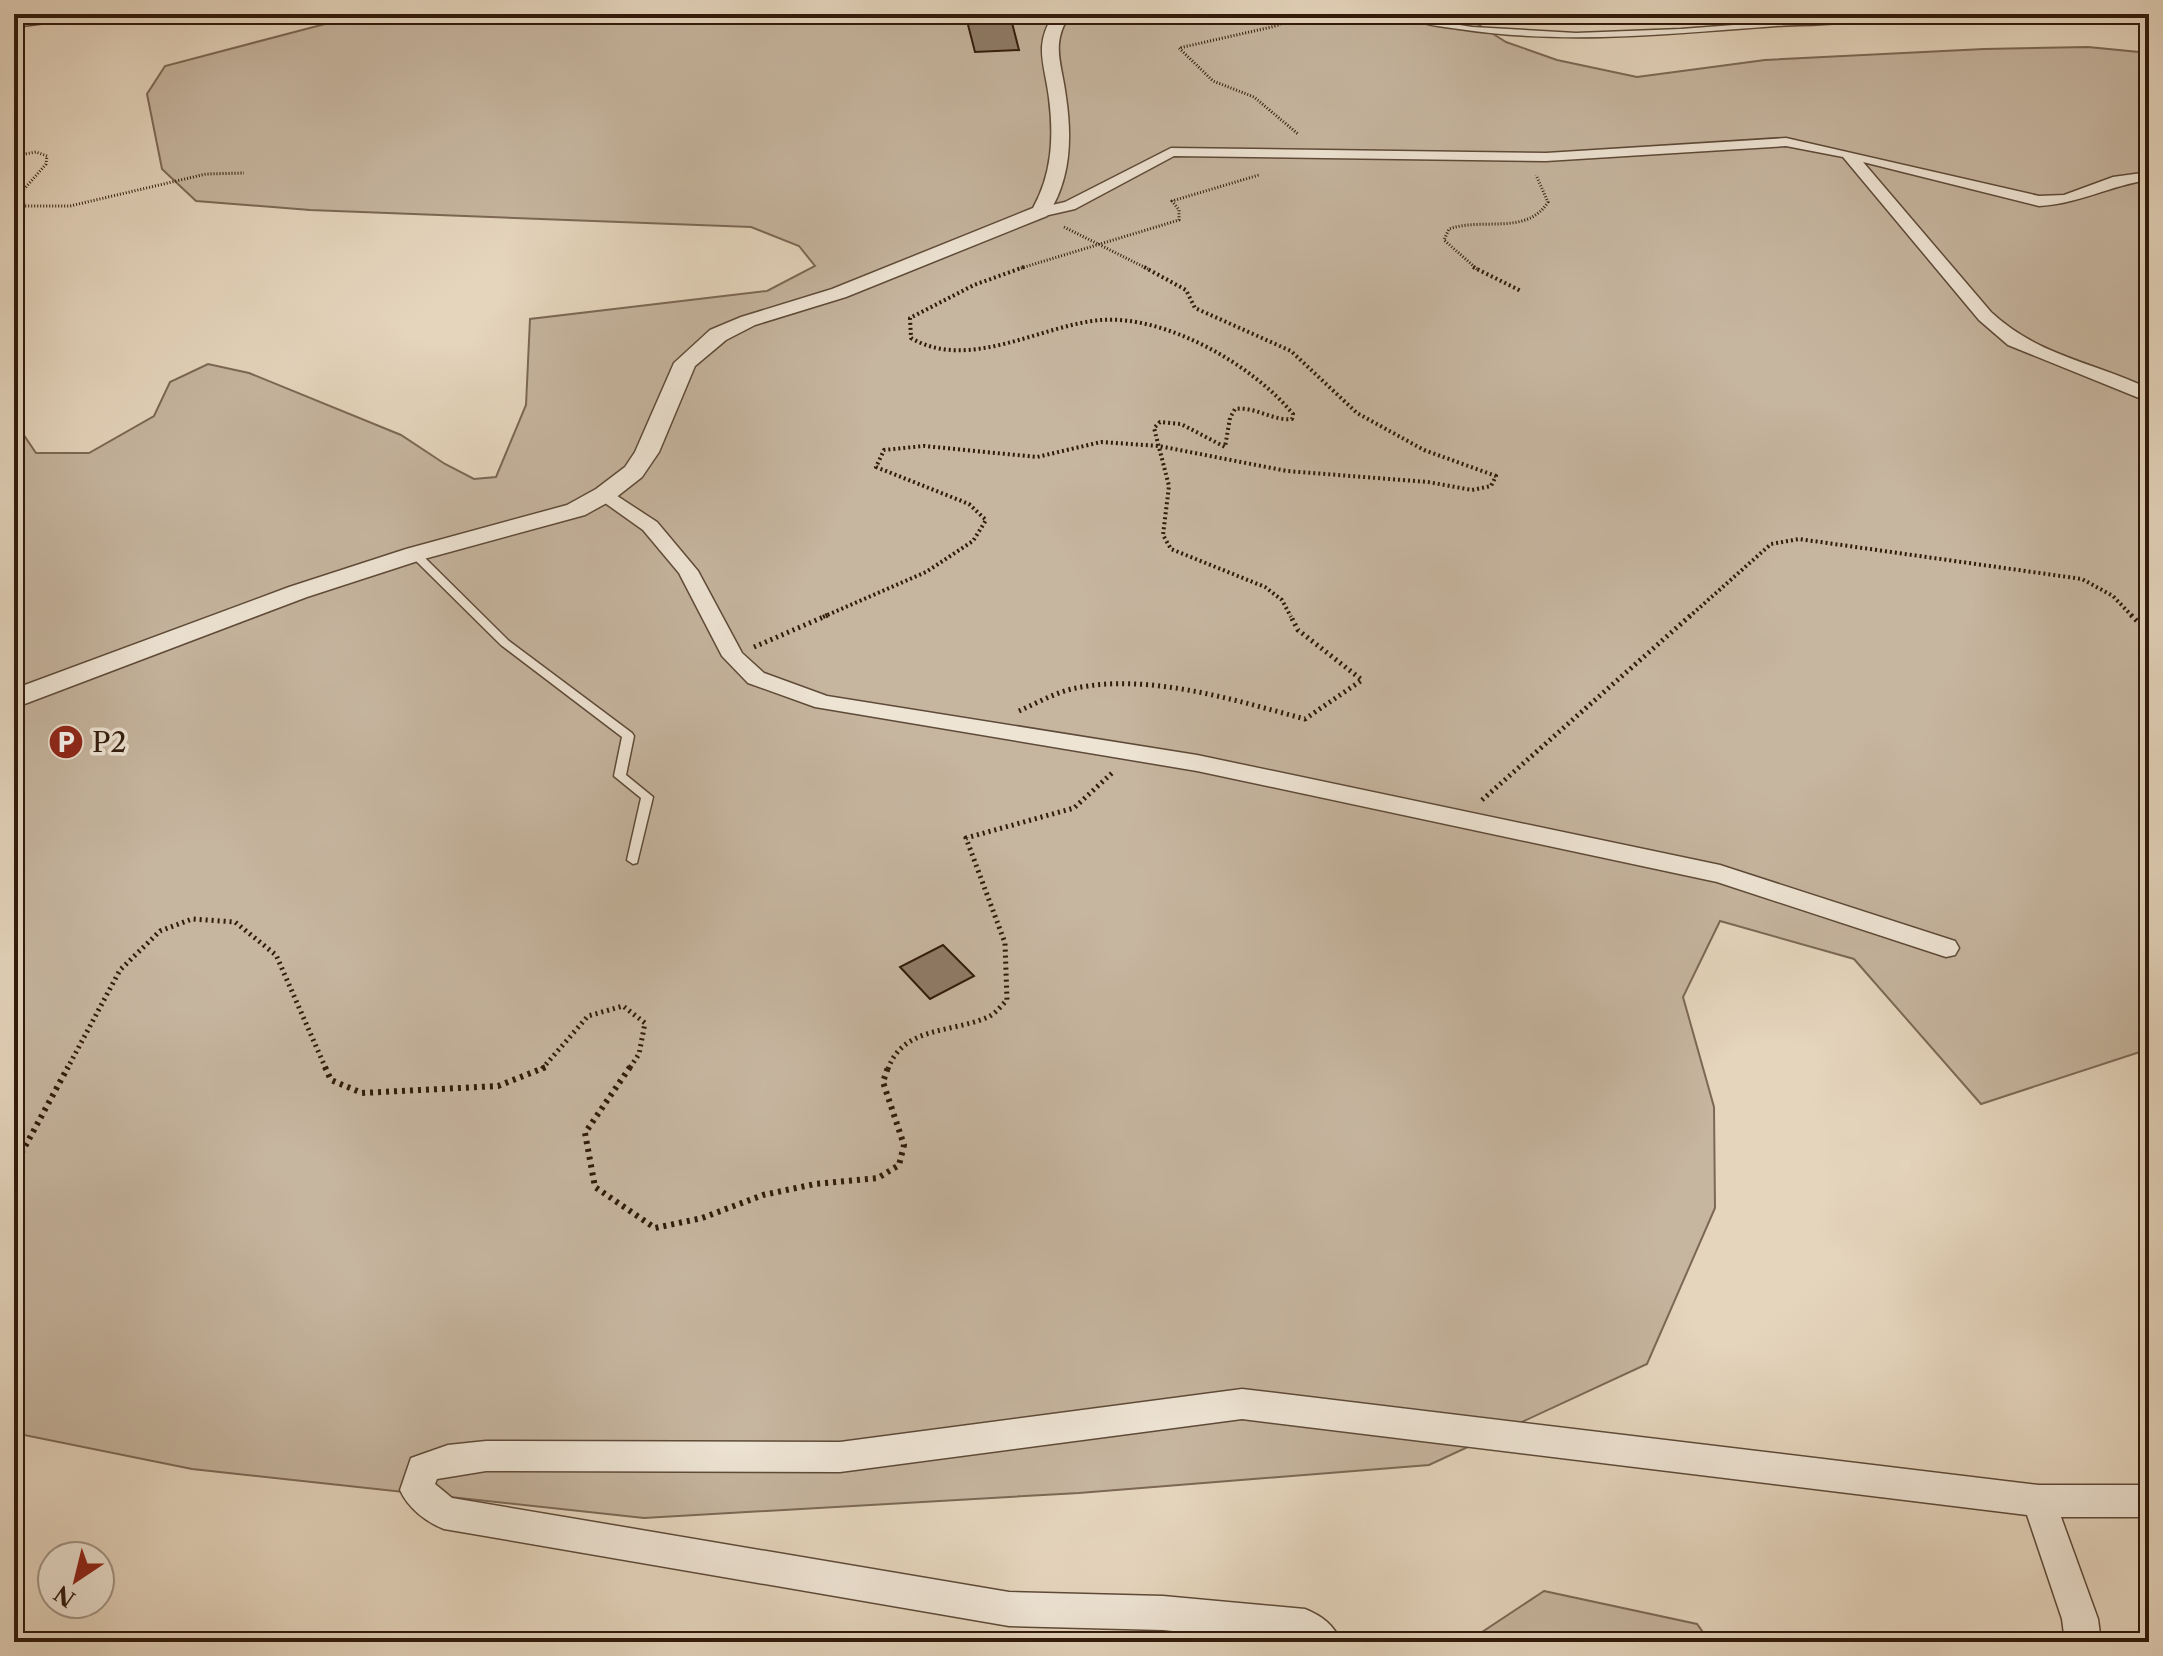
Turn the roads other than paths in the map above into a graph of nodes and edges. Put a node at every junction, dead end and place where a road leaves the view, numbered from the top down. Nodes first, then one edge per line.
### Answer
1 (85, 14) edge
2 (1062, 14) edge
3 (1410, 14) edge
4 (1876, 14) edge
5 (14, 23) edge
6 (1848, 154) junction
7 (2149, 176) edge
8 (1037, 213) junction
9 (2149, 397) edge
10 (605, 494) junction
11 (415, 554) junction
12 (14, 699) edge
13 (633, 860) dead end
14 (1946, 948) dead end
15 (2039, 1501) junction
16 (2149, 1501) edge
17 (1323, 1642) edge
18 (2083, 1642) edge

1 - 5 street
2 - 8 street
3 - 4 lane
6 - 7 street
6 - 8 street
6 - 9 street
8 - 10 street
10 - 11 street
10 - 14 street
11 - 12 street
11 - 13 lane
15 - 16 street
15 - 17 street
15 - 18 street

